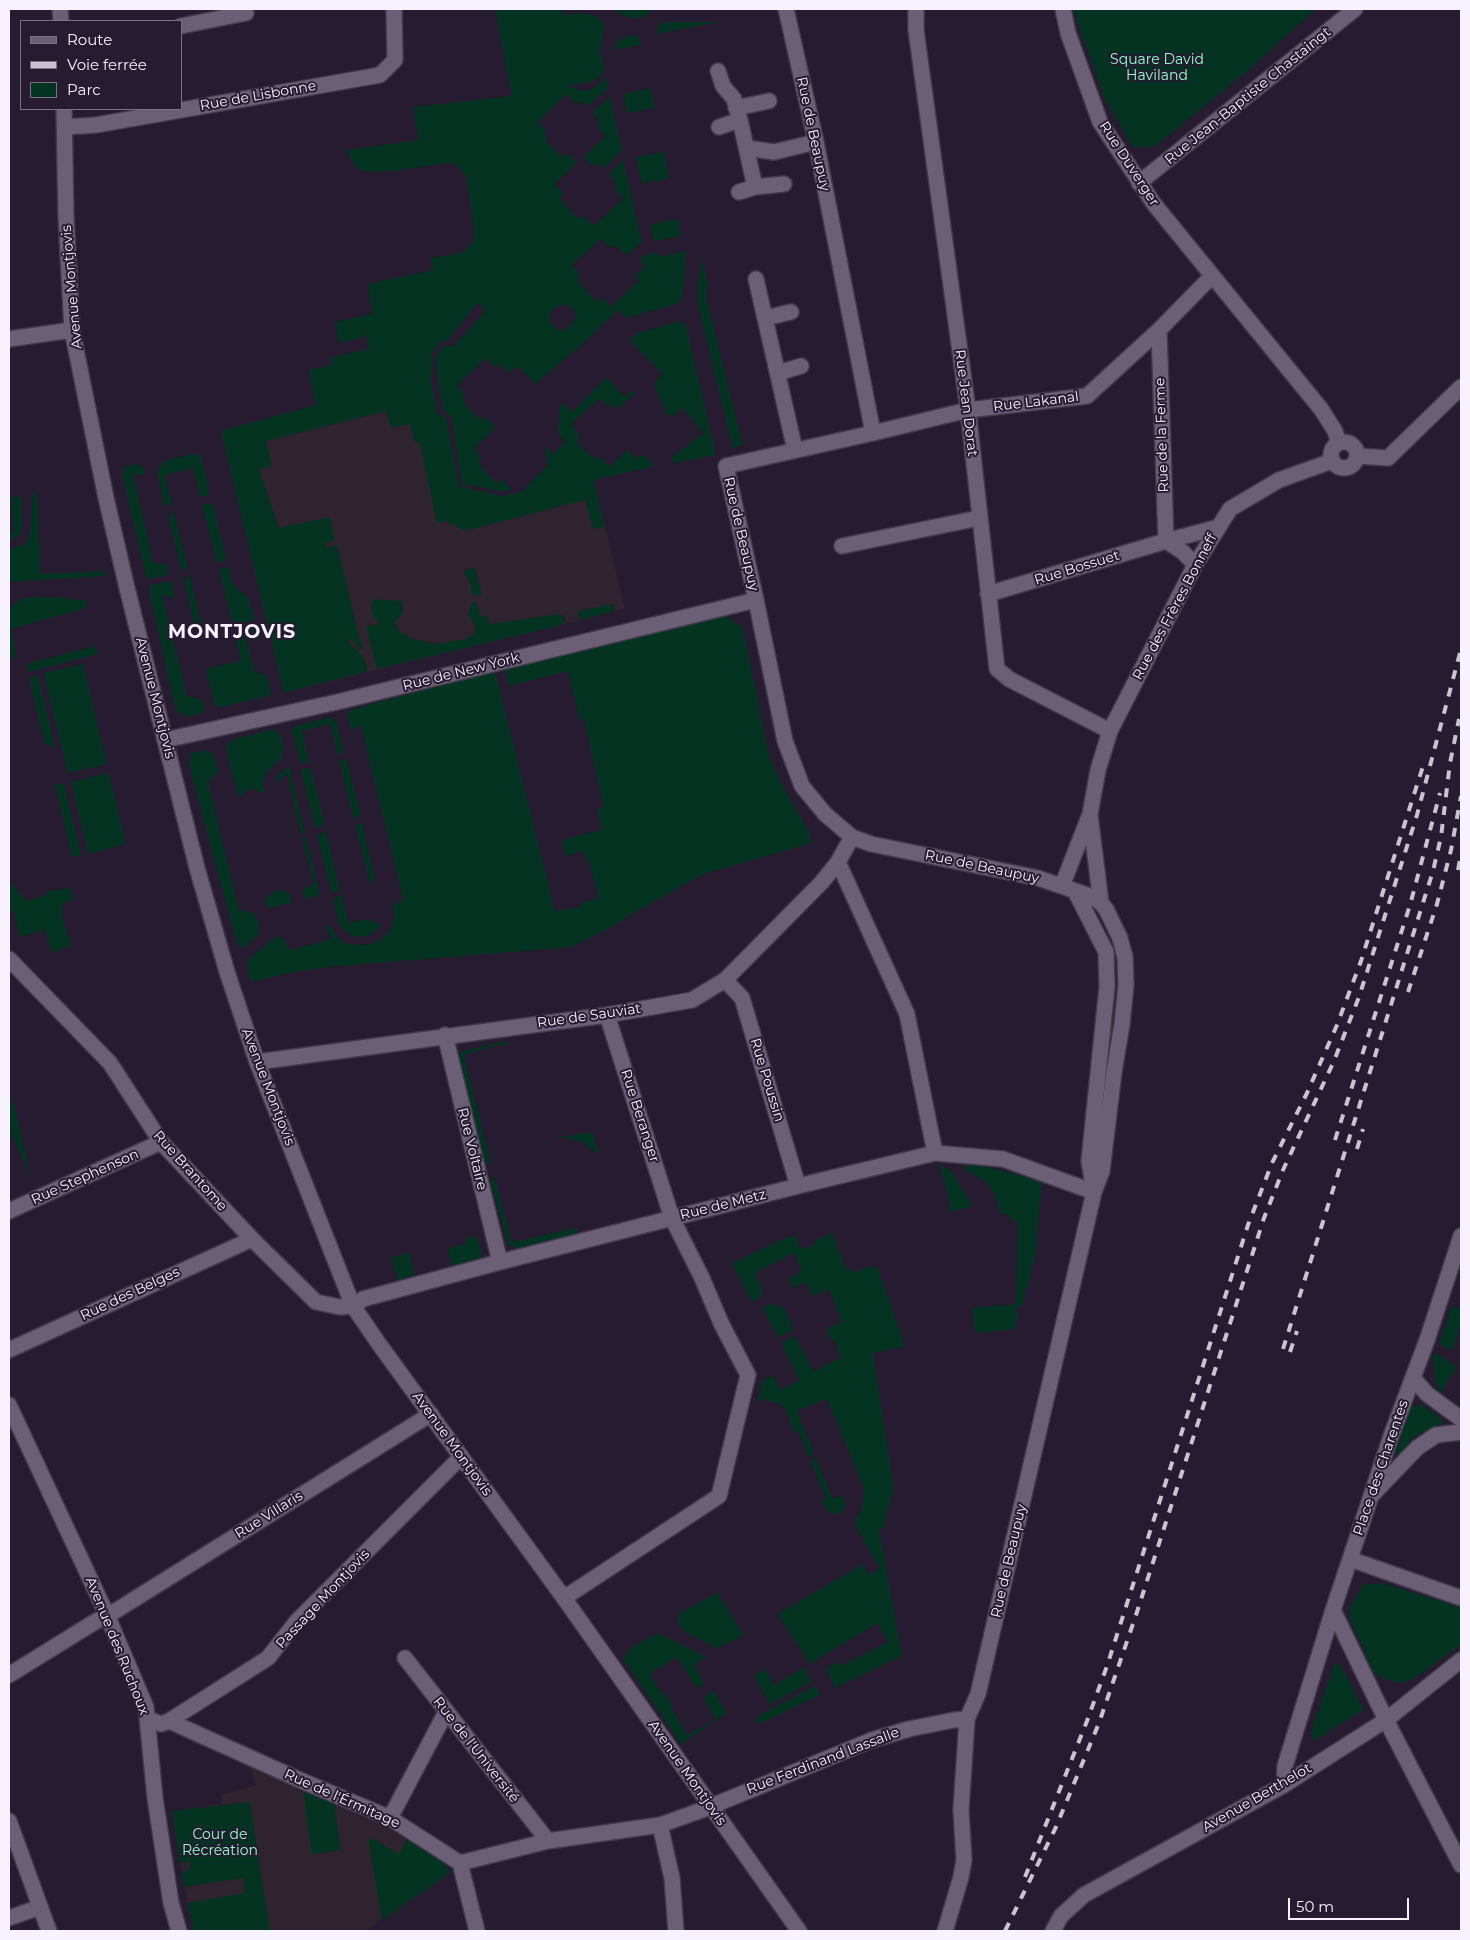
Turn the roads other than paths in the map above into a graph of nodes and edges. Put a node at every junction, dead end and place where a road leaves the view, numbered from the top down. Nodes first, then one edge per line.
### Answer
1 (394, 9) edge
2 (786, 9) edge
3 (916, 9) edge
4 (1063, 9) edge
5 (1355, 9) edge
6 (246, 13) dead end
7 (182, 26) edge
8 (718, 71) dead end
9 (769, 101) dead end
10 (64, 110) edge
11 (181, 110) edge
12 (182, 110) edge
13 (738, 114) junction
14 (65, 127) junction
15 (719, 127) dead end
16 (816, 142) junction
17 (747, 148) junction
18 (1139, 183) junction
19 (784, 184) dead end
20 (755, 187) junction
21 (739, 192) dead end
22 (1212, 276) junction
23 (756, 279) dead end
24 (791, 312) dead end
25 (765, 318) junction
26 (72, 330) junction
27 (1159, 330) junction
28 (9, 339) edge
29 (801, 366) dead end
30 (778, 373) junction
31 (1461, 387) edge
32 (968, 410) junction
33 (873, 433) junction
34 (1339, 443) junction
35 (796, 450) junction
36 (1357, 456) junction
37 (1332, 461) junction
38 (979, 518) junction
39 (1219, 527) junction
40 (1166, 541) junction
41 (842, 546) dead end
42 (1195, 565) junction
43 (988, 594) junction
44 (756, 600) junction
45 (1110, 731) junction
46 (165, 740) junction
47 (1090, 814) junction
48 (852, 836) junction
49 (838, 862) junction
50 (1098, 874) junction
51 (1062, 886) junction
52 (1076, 893) junction
53 (1101, 904) junction
54 (9, 959) edge
55 (726, 980) junction
56 (607, 1015) junction
57 (444, 1036) junction
58 (257, 1062) junction
59 (161, 1142) junction
60 (936, 1153) junction
61 (798, 1186) junction
62 (1094, 1192) junction
63 (9, 1211) edge
64 (672, 1218) junction
65 (1461, 1236) edge
66 (252, 1239) junction
67 (500, 1262) junction
68 (353, 1306) junction
69 (9, 1350) edge
70 (1413, 1378) junction
71 (9, 1405) edge
72 (431, 1414) junction
73 (1461, 1419) edge
74 (1461, 1432) edge
75 (461, 1456) junction
76 (1370, 1497) junction
77 (1350, 1559) junction
78 (564, 1598) junction
79 (1461, 1598) edge
80 (1333, 1610) junction
81 (107, 1615) junction
82 (405, 1658) dead end
83 (1461, 1660) edge
84 (9, 1675) edge
85 (446, 1712) junction
86 (148, 1719) junction
87 (967, 1719) junction
88 (1386, 1720) junction
89 (169, 1721) junction
90 (1284, 1785) junction
91 (709, 1805) junction
92 (390, 1818) junction
93 (9, 1821) edge
94 (660, 1825) junction
95 (548, 1841) junction
96 (460, 1863) junction
97 (1461, 1865) edge
98 (40, 1907) junction
99 (9, 1918) edge
100 (49, 1931) edge
101 (179, 1931) edge
102 (477, 1931) edge
103 (676, 1931) edge
104 (799, 1931) edge
105 (945, 1931) edge
106 (1053, 1931) edge

1 - 12 street, Rue de Lisbonne
2 - 16 street, Rue de Beaupuy
3 - 32 street, Rue Jean Dorat
4 - 18 street, Rue Duverger
5 - 18 street, Rue Jean-Baptiste Chastaingt
6 - 7 street
8 - 13 street
9 - 13 street
10 - 14 street, Avenue Montjovis
11 - 14 street, Rue de Lisbonne
13 - 15 street
13 - 17 street
14 - 26 street, Avenue Montjovis
16 - 17 street
16 - 33 street, Rue de Beaupuy
17 - 20 street
18 - 22 street, Rue Duverger
19 - 20 street
20 - 21 street
22 - 27 street, Rue Lakanal
22 - 34 street, Rue Duverger
23 - 25 street
24 - 25 street
25 - 30 street
26 - 28 street
26 - 46 street, Avenue Montjovis
27 - 32 street, Rue Lakanal
27 - 40 street, Rue de la Ferme
29 - 30 street
30 - 35 street
31 - 36 street
32 - 33 street, Rue Lakanal
32 - 38 street, Rue Jean Dorat
33 - 35 street, Rue de Beaupuy
34 - 36 street
34 - 37 street
35 - 44 street, Rue de Beaupuy
36 - 37 street
37 - 39 street, Rue des Frères Bonneff
38 - 41 street
38 - 43 street, Rue Jean Dorat
39 - 40 street, Rue Bossuet
39 - 42 street, Rue des Frères Bonneff
40 - 42 street
40 - 43 street, Rue Bossuet
42 - 45 street, Rue des Frères Bonneff
43 - 45 street, Rue Jean Dorat
44 - 46 street, Rue de New York
44 - 48 street, Rue de Beaupuy
45 - 47 street, Rue des Frères Bonneff
46 - 58 street, Avenue Montjovis
47 - 50 street, Rue des Frères Bonneff
47 - 51 street, Rue des Frères Bonneff
48 - 49 street, Rue de Sauviat
48 - 51 street, Rue de Beaupuy
49 - 55 street, Rue de Sauviat
49 - 60 street
50 - 52 street
50 - 53 street, Rue des Frères Bonneff
51 - 52 street, Rue de Beaupuy
52 - 53 street, Rue de Beaupuy
52 - 62 street, Rue de Beaupuy
53 - 62 street, Rue de Beaupuy
54 - 59 street, Rue Brantome
55 - 56 street, Rue de Sauviat
55 - 61 street, Rue Poussin
56 - 57 street, Rue de Sauviat
56 - 64 street, Rue Beranger
57 - 58 street, Rue de Sauviat
57 - 67 street, Rue Voltaire
58 - 68 street, Avenue Montjovis
59 - 63 street, Rue Stephenson
59 - 66 street, Rue Brantome
60 - 61 street, Rue de Metz
60 - 62 street, Rue de Metz
61 - 64 street, Rue de Metz
62 - 87 street, Rue de Beaupuy
64 - 67 street, Rue de Metz
64 - 78 street, Rue Beranger
65 - 70 street, Place des Charentes
66 - 68 street, Rue Brantome
66 - 69 street, Rue des Belges
67 - 68 street, Rue de Metz
68 - 72 street, Avenue Montjovis
70 - 73 street
70 - 76 street, Place des Charentes
71 - 81 street, Avenue des Ruchoux
72 - 75 street, Avenue Montjovis
72 - 81 street, Rue Villaris
74 - 76 street
75 - 78 street, Avenue Montjovis
75 - 89 street, Passage Montjovis
76 - 77 street, Place des Charentes
77 - 79 street
77 - 80 street, Place des Charentes
78 - 91 street, Avenue Montjovis
80 - 88 street
80 - 90 street, Place des Charentes
81 - 84 street, Rue Villaris
81 - 86 street, Avenue des Ruchoux
82 - 85 street, Rue de l'Université
83 - 88 street, Avenue Berthelot
85 - 92 street
85 - 95 street, Rue de l'Université
86 - 89 street, Rue de l'Érmitage
86 - 101 street, Avenue des Ruchoux
87 - 91 street, Rue Ferdinand Lassalle
87 - 105 street, Rue de Beaupuy
88 - 90 street, Avenue Berthelot
88 - 97 street
89 - 92 street, Rue de l'Érmitage
90 - 106 street, Avenue Berthelot
91 - 94 street
91 - 104 street, Avenue Montjovis
92 - 96 street, Rue de l'Érmitage
93 - 98 street
94 - 95 street
94 - 103 street
95 - 96 street
96 - 102 street
98 - 99 street
98 - 100 street

